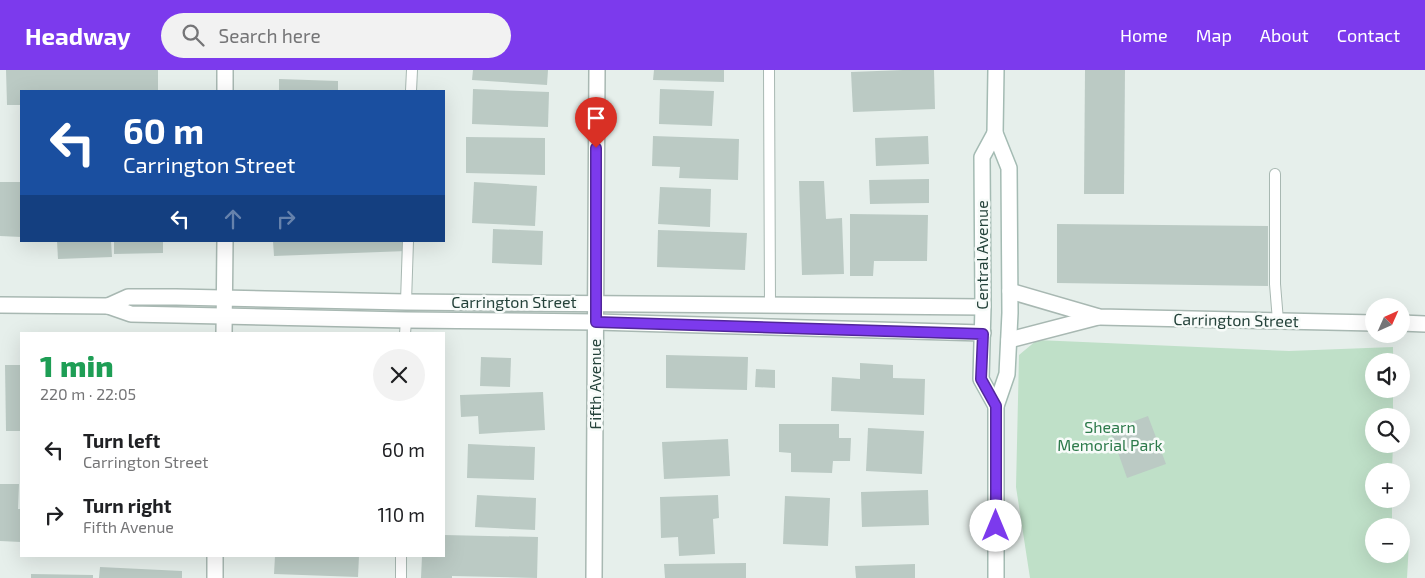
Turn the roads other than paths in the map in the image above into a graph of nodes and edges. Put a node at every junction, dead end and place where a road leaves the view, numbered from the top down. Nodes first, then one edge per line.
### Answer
1 (225, 70) edge
2 (412, 70) edge
3 (597, 70) edge
4 (769, 70) edge
5 (996, 70) edge
6 (225, 90) edge
7 (411, 90) edge
8 (995, 133) junction
9 (1275, 174) dead end
10 (225, 242) edge
11 (408, 242) edge
12 (1010, 291) junction
13 (225, 297) junction
14 (406, 302) junction
15 (596, 303) junction
16 (0, 305) edge
17 (108, 306) junction
18 (770, 306) junction
19 (983, 307) junction
20 (225, 316) junction
21 (1099, 317) junction
22 (1278, 321) junction
23 (596, 322) junction
24 (1365, 323) edge
25 (1410, 323) edge
26 (1425, 324) edge
27 (406, 327) edge
28 (224, 332) edge
29 (983, 334) junction
30 (1009, 340) junction
31 (996, 406) junction
32 (215, 557) edge
33 (401, 557) edge
34 (215, 578) edge
35 (401, 578) edge
36 (594, 578) edge
37 (996, 578) edge

1 - 6 street
2 - 7 lane
3 - 15 street, Fifth Avenue
4 - 18 lane
5 - 8 street, Central Avenue
8 - 12 street, Central Avenue
8 - 19 street, Central Avenue
9 - 22 lane
10 - 13 street
11 - 14 lane
12 - 21 street, Carrington Street
12 - 30 street, Central Avenue
13 - 14 street, Carrington Street
13 - 17 street, Carrington Street
13 - 20 street
14 - 15 street, Carrington Street
15 - 18 street, Carrington Street
15 - 23 street, Fifth Avenue
16 - 17 street, Carrington Street
17 - 20 street, Carrington Street
18 - 19 street, Carrington Street
19 - 29 street, Central Avenue
20 - 27 street, Carrington Street
20 - 28 street
21 - 22 street, Carrington Street
21 - 30 street, Carrington Street
22 - 24 street, Carrington Street
23 - 27 street, Carrington Street
23 - 29 street, Carrington Street
23 - 36 street, Fifth Avenue
25 - 26 street
29 - 31 street, Central Avenue
30 - 31 street, Central Avenue
31 - 37 street, Central Avenue
32 - 34 street
33 - 35 lane

